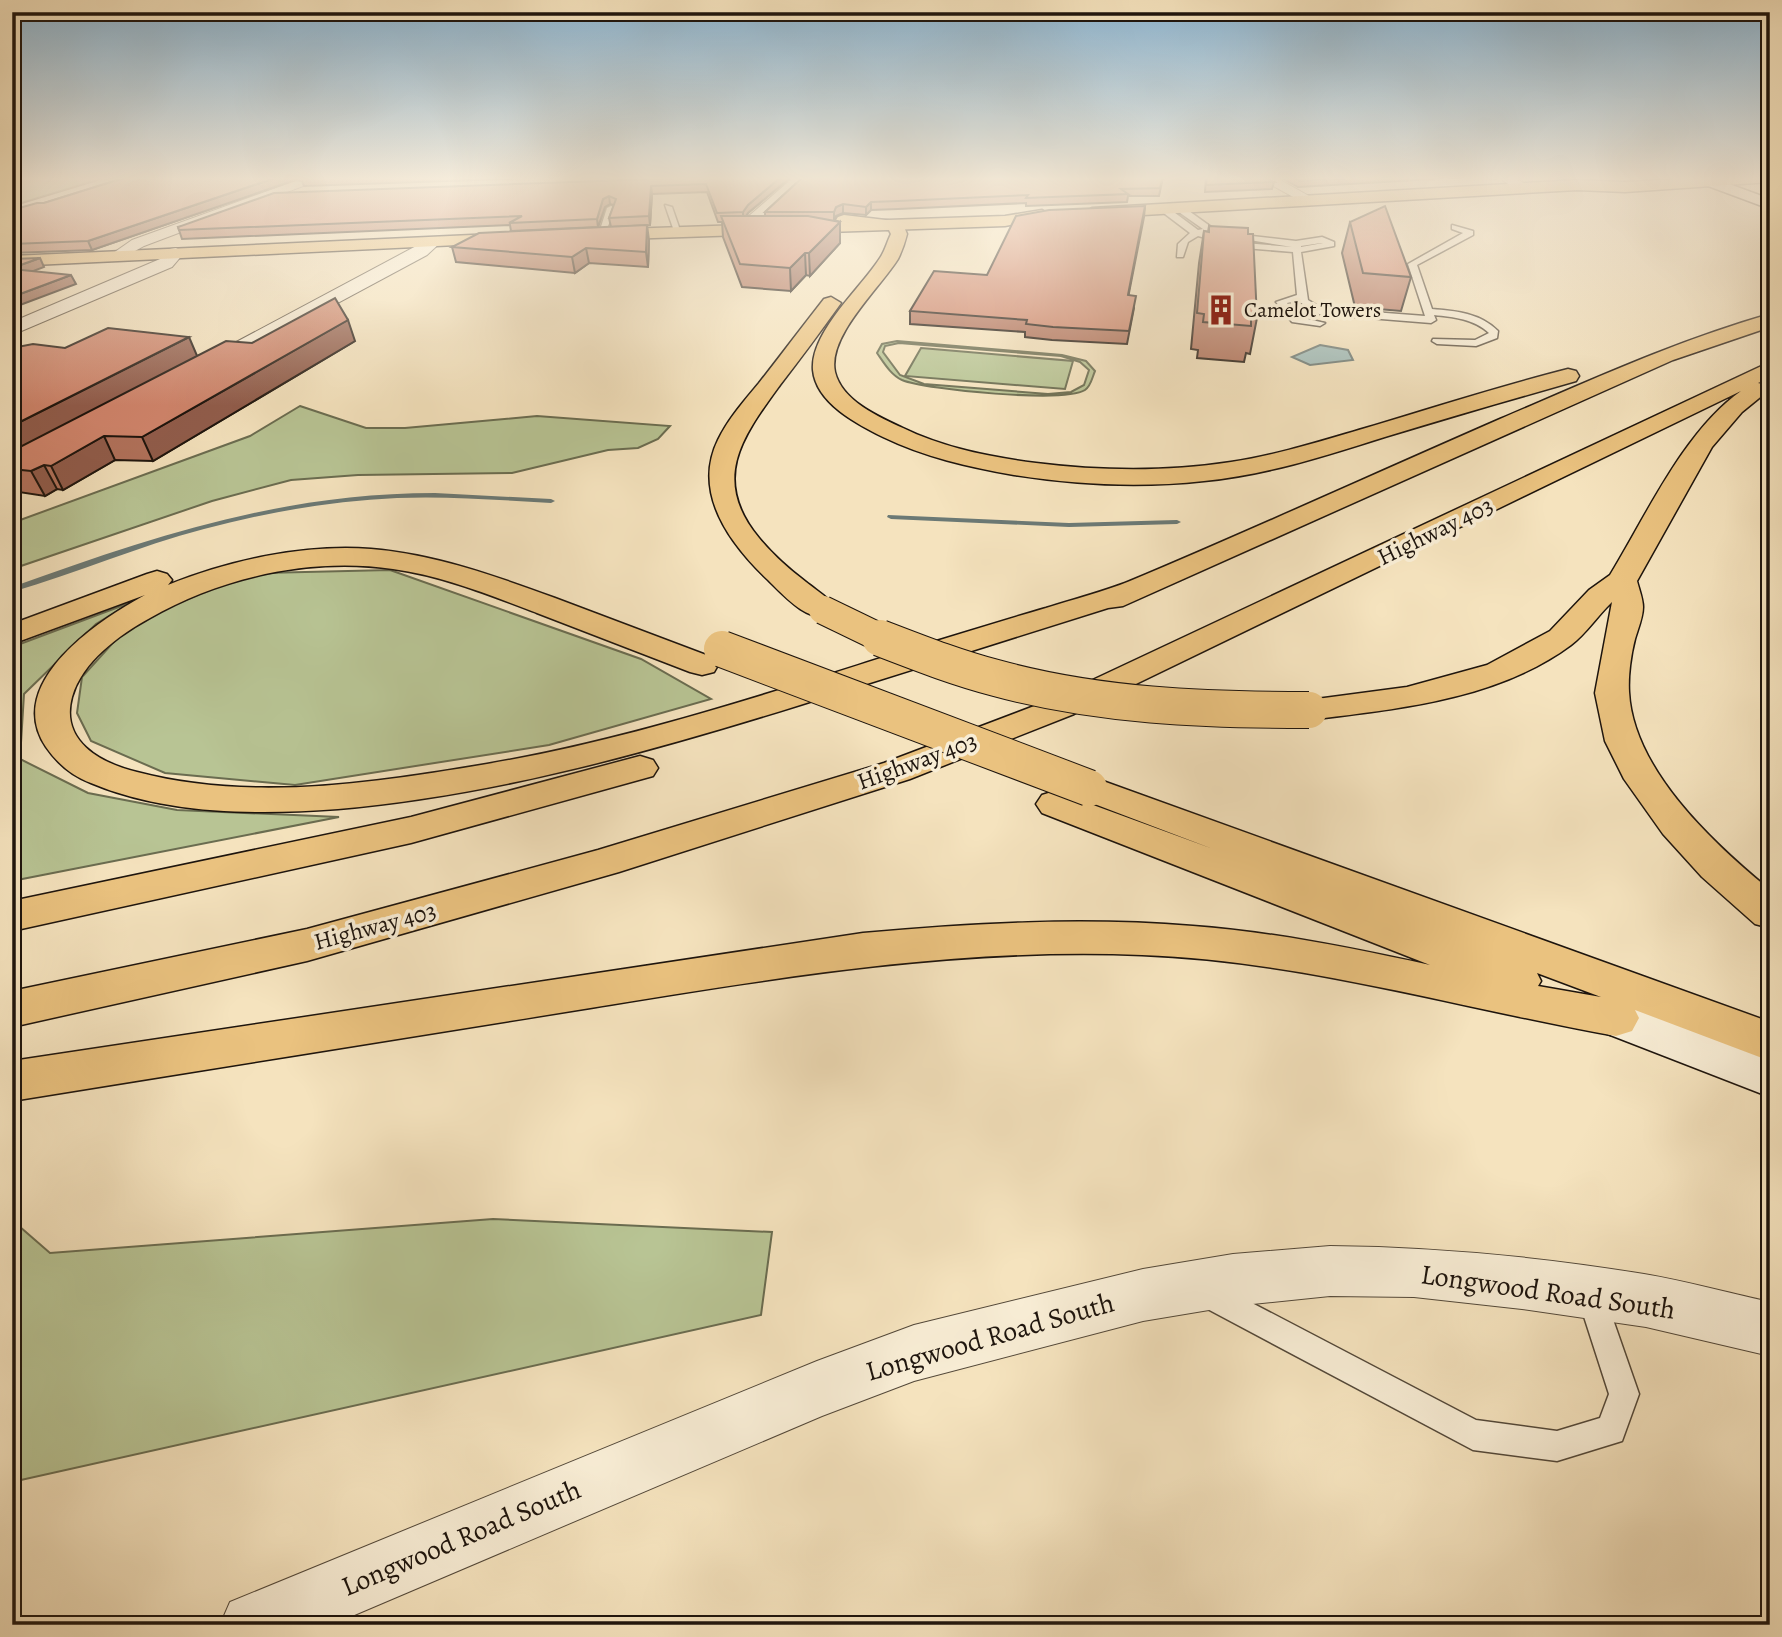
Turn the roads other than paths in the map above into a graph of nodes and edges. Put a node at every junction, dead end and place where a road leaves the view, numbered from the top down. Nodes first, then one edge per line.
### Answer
1 (121, 253) edge
2 (168, 253) edge
3 (176, 253) edge
4 (417, 253) edge
5 (870, 253) edge
6 (891, 253) edge
7 (1297, 253) edge
8 (1432, 253) edge
9 (117, 256) junction
10 (14, 261) edge
11 (1302, 296) junction
12 (1319, 311) junction
13 (1430, 316) junction
14 (1770, 320) edge
15 (1320, 323) junction
16 (12, 329) edge
17 (1399, 329) dead end
18 (1665, 355) junction
19 (1770, 369) edge
20 (186, 377) edge
21 (1770, 380) edge
22 (1622, 581) junction
23 (1136, 590) junction
24 (12, 635) edge
25 (712, 657) junction
26 (1072, 796) junction
27 (1770, 913) edge
28 (12, 916) edge
29 (12, 1009) edge
30 (1616, 1018) junction
31 (1770, 1042) edge
32 (1770, 1077) edge
33 (12, 1081) edge
34 (1193, 1287) junction
35 (1590, 1293) junction
36 (1770, 1329) edge
37 (253, 1625) edge

1 - 9 street
2 - 9 main road
3 - 16 street
4 - 20 street
5 - 22 main road, bridge
6 - 18 main road
7 - 11 lane
8 - 13 lane
9 - 10 main road
11 - 12 lane
11 - 15 lane
12 - 13 lane
12 - 15 lane
13 - 13 lane
14 - 18 main road
15 - 17 lane
18 - 23 main road
19 - 29 main road, Highway 403
21 - 22 main road
22 - 27 main road
23 - 25 main road
23 - 28 main road
24 - 25 main road
25 - 26 main road
26 - 30 main road
26 - 31 main road
30 - 32 main road
30 - 33 main road
34 - 35 street, Longwood Road South
34 - 35 lane
34 - 37 street, Longwood Road South
35 - 36 street, Longwood Road South

